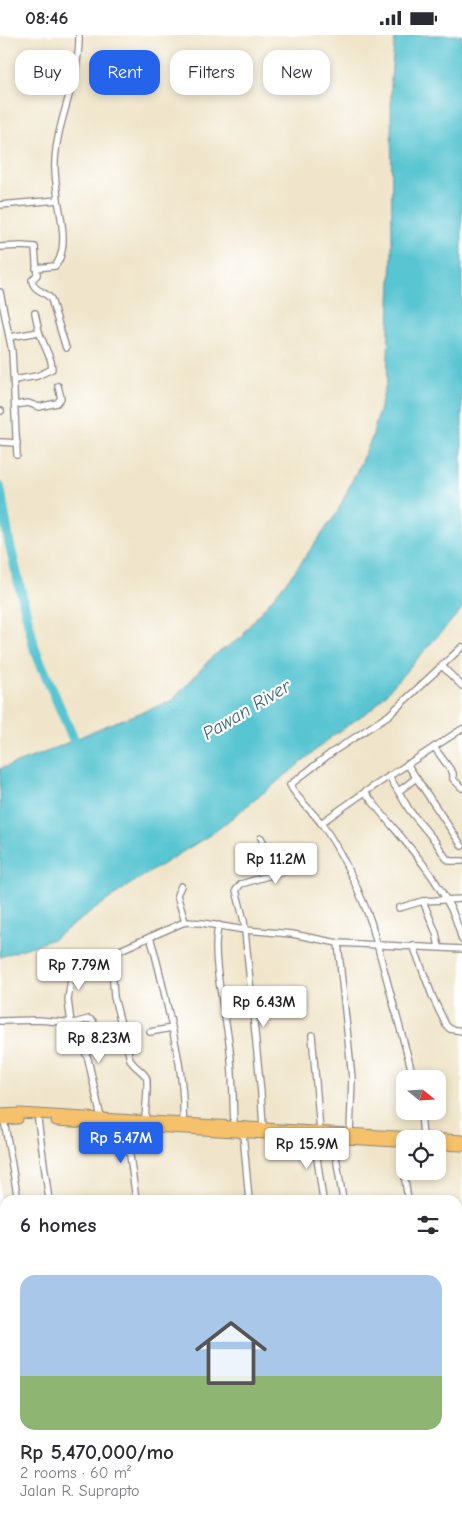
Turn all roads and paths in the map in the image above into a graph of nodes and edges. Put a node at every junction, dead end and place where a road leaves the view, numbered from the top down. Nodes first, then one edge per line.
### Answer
1 (79, 35) edge
2 (58, 199) junction
3 (0, 205) edge
4 (0, 247) edge
5 (36, 268) junction
6 (0, 292) edge
7 (35, 313) dead end
8 (3, 320) edge
9 (39, 332) junction
10 (10, 337) junction
11 (66, 348) dead end
12 (14, 380) junction
13 (58, 386) dead end
14 (15, 405) junction
15 (0, 442) edge
16 (17, 443) junction
17 (17, 455) dead end
18 (462, 647) edge
19 (442, 666) junction
20 (462, 686) edge
21 (459, 731) edge
22 (462, 737) edge
23 (434, 747) junction
24 (407, 764) junction
25 (390, 776) junction
26 (416, 778) junction
27 (462, 788) edge
28 (399, 791) junction
29 (365, 792) junction
30 (321, 823) junction
31 (261, 838) dead end
32 (462, 846) edge
33 (462, 861) edge
34 (305, 865) dead end
35 (280, 873) junction
36 (181, 887) dead end
37 (445, 899) junction
38 (462, 899) edge
39 (423, 901) junction
40 (399, 908) dead end
41 (186, 922) junction
42 (219, 925) junction
43 (245, 930) junction
44 (150, 937) junction
45 (462, 940) edge
46 (338, 943) junction
47 (378, 945) junction
48 (413, 945) junction
49 (439, 947) junction
50 (462, 949) edge
51 (111, 954) junction
52 (74, 959) junction
53 (65, 960) dead end
54 (0, 1021) edge
55 (73, 1023) junction
56 (172, 1028) junction
57 (462, 1031) edge
58 (150, 1032) dead end
59 (312, 1035) dead end
60 (99, 1037) dead end
61 (412, 1070) edge
62 (1, 1118) edge
63 (101, 1118) junction
64 (38, 1120) junction
65 (145, 1121) junction
66 (177, 1125) junction
67 (126, 1126) junction
68 (234, 1126) junction
69 (263, 1128) junction
70 (243, 1133) junction
71 (350, 1133) junction
72 (313, 1134) junction
73 (396, 1136) edge
74 (333, 1138) junction
75 (446, 1139) edge
76 (462, 1140) edge
77 (396, 1142) edge
78 (446, 1145) edge
79 (462, 1146) edge
80 (405, 1180) edge
81 (17, 1195) edge
82 (48, 1195) edge
83 (135, 1195) edge
84 (249, 1195) edge
85 (322, 1195) edge
86 (342, 1195) edge
87 (407, 1195) edge

1 - 2 street
2 - 3 street
2 - 5 street
4 - 5 street
5 - 11 street
6 - 8 street
7 - 9 street
8 - 10 street
9 - 10 street
9 - 12 street
10 - 12 street
12 - 14 street
13 - 14 street
14 - 16 street
15 - 16 street
16 - 17 street
18 - 19 street
19 - 20 street
19 - 30 street
21 - 22 street
21 - 23 street
23 - 24 street
23 - 27 street
24 - 25 street
24 - 26 street
25 - 28 street
25 - 29 street
26 - 28 street
26 - 32 street
28 - 33 street
29 - 30 street
29 - 37 street
30 - 47 street
31 - 35 street
34 - 35 street
35 - 43 street
36 - 41 street
37 - 38 street
37 - 39 street
37 - 45 street
39 - 40 street
39 - 49 street
41 - 42 street
41 - 44 street
42 - 43 street
42 - 68 street
43 - 46 street
43 - 69 street
44 - 51 street
44 - 56 street
46 - 47 street
46 - 71 street
47 - 48 street
47 - 61 street
48 - 49 street
48 - 57 street
49 - 50 street
51 - 52 street
51 - 65 street
52 - 53 street
52 - 55 street
54 - 55 street
55 - 60 street
55 - 63 street
56 - 58 street
56 - 66 street
59 - 72 street
62 - 63 highway
62 - 64 highway
62 - 81 street
63 - 65 highway
64 - 67 highway
64 - 82 street
65 - 66 highway
66 - 67 highway
66 - 68 highway
66 - 70 highway
67 - 83 street
68 - 69 highway
69 - 72 highway
70 - 72 highway
70 - 84 street
71 - 72 highway
71 - 73 highway
72 - 74 highway
72 - 85 street
74 - 77 highway
74 - 86 street
75 - 76 highway
78 - 79 highway
80 - 87 street

